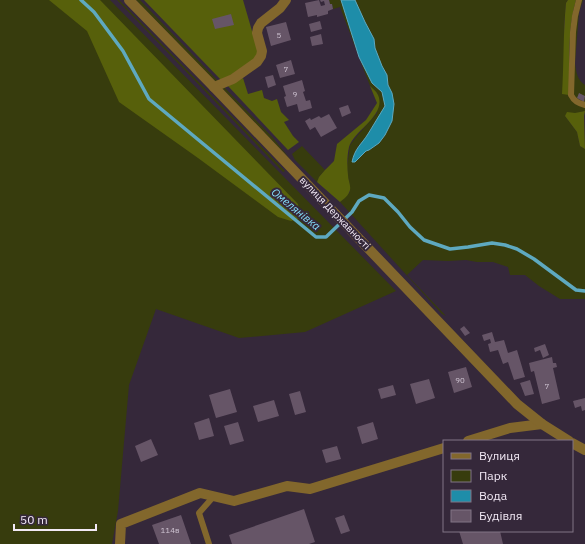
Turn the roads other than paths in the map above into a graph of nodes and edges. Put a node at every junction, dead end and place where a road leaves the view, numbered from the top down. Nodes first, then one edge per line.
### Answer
1 (129, 0) edge
2 (286, 0) edge
3 (579, 0) edge
4 (214, 87) junction
5 (585, 105) edge
6 (542, 424) junction
7 (471, 440) edge
8 (567, 440) edge
9 (573, 444) edge
10 (443, 448) edge
11 (585, 450) edge
12 (214, 496) junction
13 (120, 544) edge
14 (210, 544) edge

1 - 4 street, вулиця Державності
2 - 4 street
3 - 5 lane
4 - 6 street, вулиця Державності
6 - 7 street
6 - 8 street, вулиця Державності
9 - 11 street
10 - 12 street
12 - 13 street
12 - 14 lane

